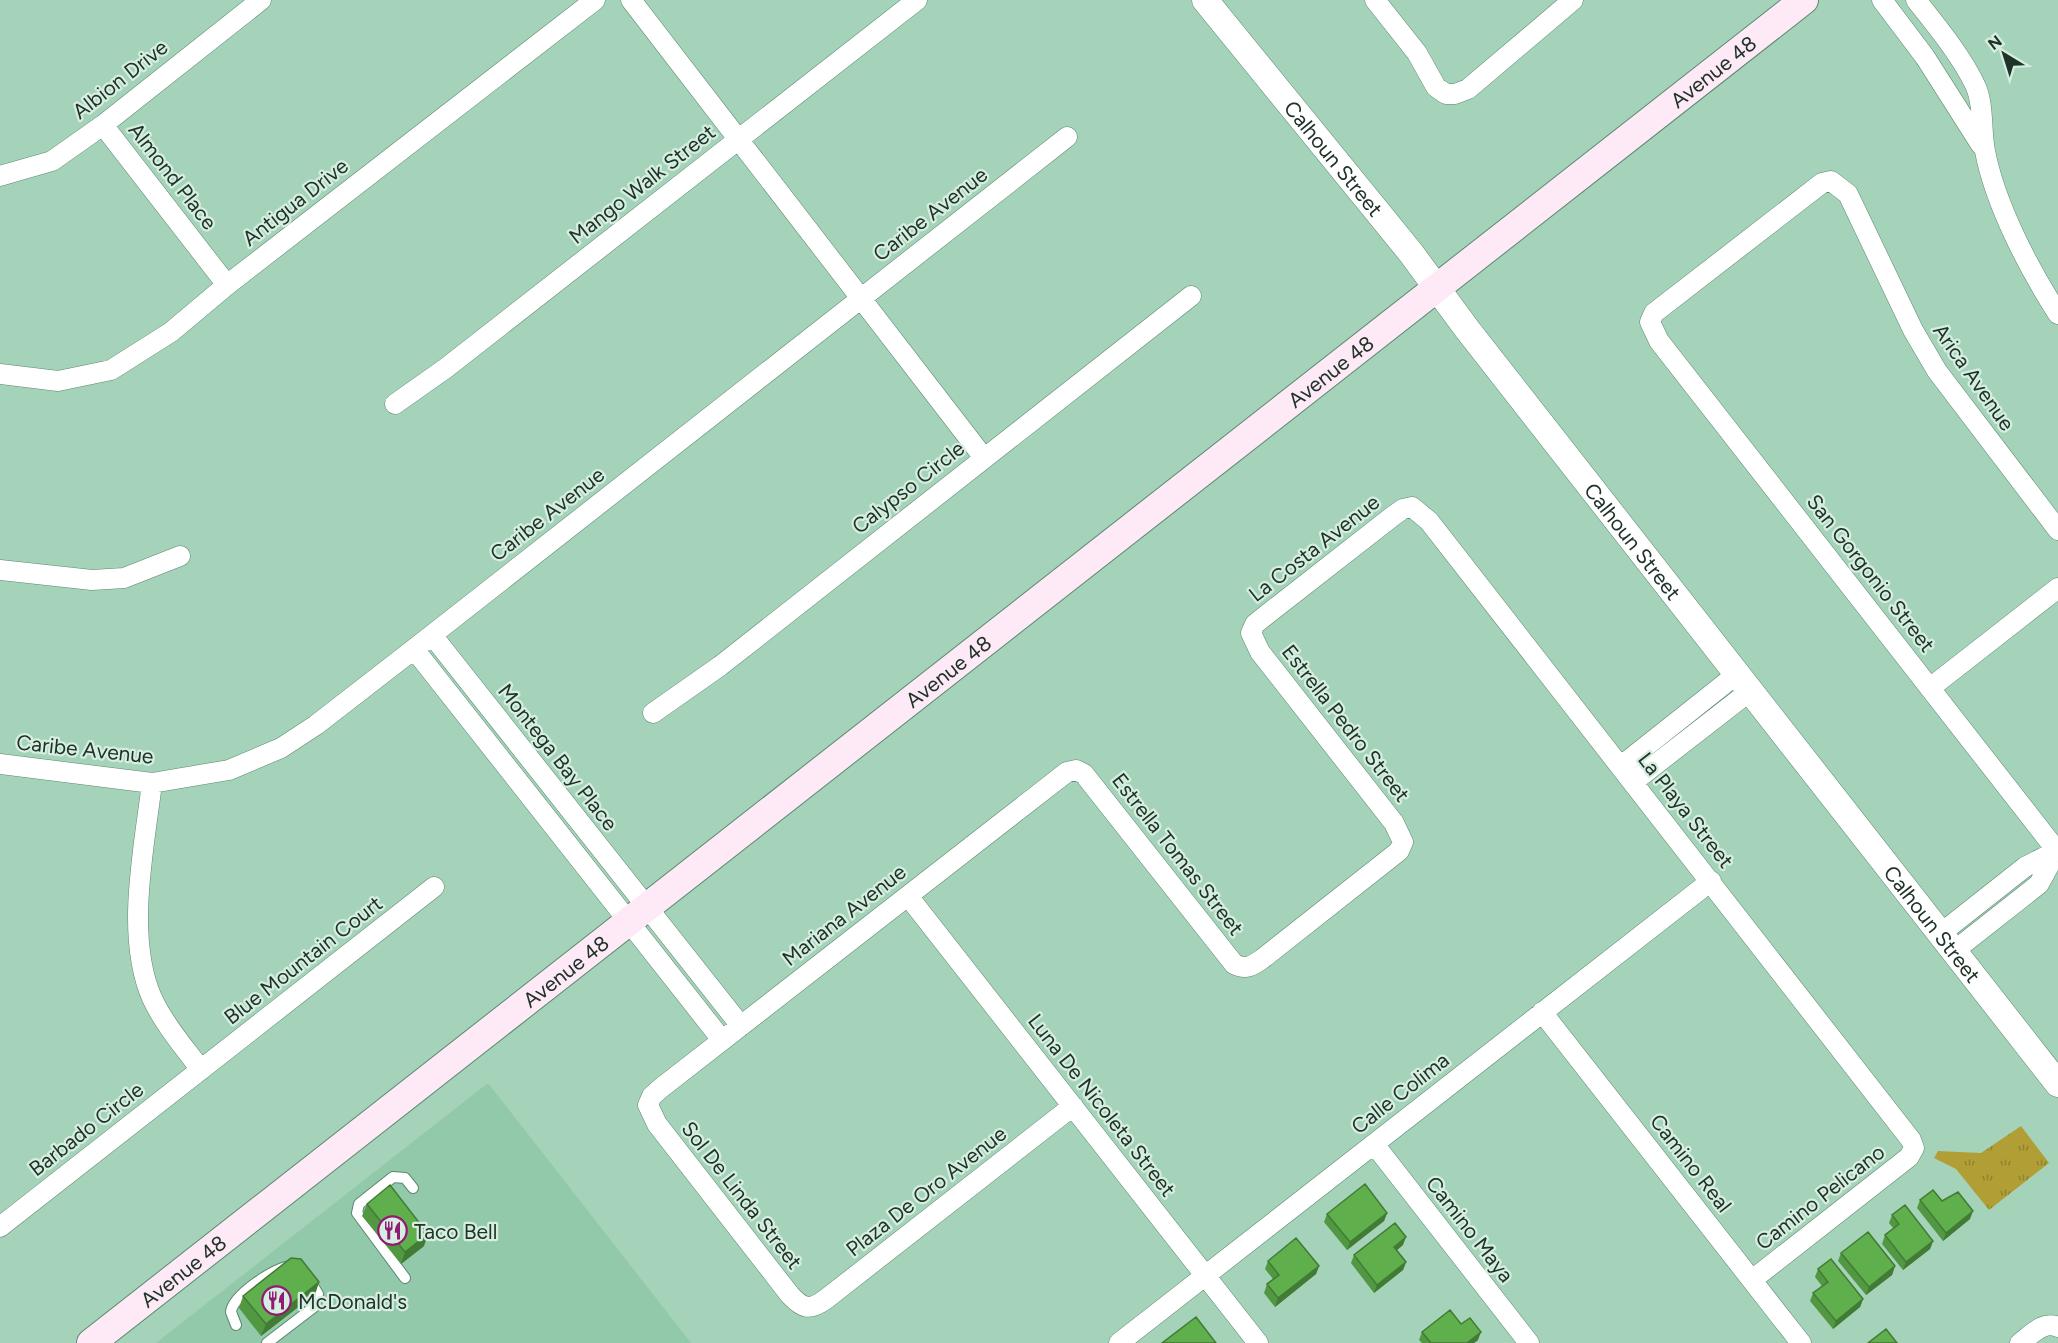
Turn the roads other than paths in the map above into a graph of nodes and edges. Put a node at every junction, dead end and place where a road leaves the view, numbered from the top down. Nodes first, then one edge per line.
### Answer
1 (261, 0) edge
2 (594, 0) edge
3 (631, 0) edge
4 (917, 0) edge
5 (1206, 0) edge
6 (1375, 0) edge
7 (1573, 0) edge
8 (1804, 0) edge
9 (1882, 0) edge
10 (1916, 0) edge
11 (103, 125) junction
12 (1067, 137) dead end
13 (737, 140) junction
14 (1985, 153) junction
15 (0, 176) edge
16 (1831, 181) joint
17 (228, 285) junction
18 (1437, 288) junction
19 (1191, 296) dead end
20 (860, 299) junction
21 (2058, 314) edge
22 (0, 374) edge
23 (395, 404) dead end
24 (984, 458) junction
25 (1413, 507) joint
26 (2058, 530) edge
27 (180, 556) dead end
28 (0, 570) edge
29 (2058, 588) edge
30 (1251, 633) joint
31 (432, 634) junction
32 (414, 649) junction
33 (1744, 683) junction
34 (1930, 688) junction
35 (652, 713) dead end
36 (0, 764) edge
37 (1621, 766) junction
38 (1076, 770) joint
39 (1634, 782) junction
40 (152, 783) junction
41 (2058, 850) edge
42 (1710, 881) junction
43 (434, 887) dead end
44 (908, 896) junction
45 (638, 914) junction
46 (1947, 942) junction
47 (1242, 968) joint
48 (1542, 1012) junction
49 (741, 1026) junction
50 (722, 1040) junction
51 (201, 1070) junction
52 (2058, 1084) edge
53 (648, 1105) joint
54 (1073, 1106) junction
55 (1374, 1144) junction
56 (1914, 1148) joint
57 (413, 1188) dead end
58 (0, 1227) edge
59 (1205, 1276) junction
60 (405, 1278) dead end
61 (1752, 1280) junction
62 (807, 1308) joint
63 (236, 1325) dead end
64 (2055, 1326) edge
65 (91, 1343) edge
66 (267, 1343) edge
67 (1119, 1343) edge
68 (1258, 1343) edge
69 (1529, 1343) edge
70 (1801, 1343) edge
71 (2020, 1343) edge

1 - 11 street, Albion Drive
2 - 17 street, Antigua Drive
3 - 13 street
4 - 13 street, Mango Walk Street
5 - 18 street, Calhoun Street
6 - 7 street
8 - 18 main road, Avenue 48
9 - 14 street
10 - 14 street
11 - 15 street, Albion Drive
11 - 17 street, Almond Place
12 - 20 street, Caribe Avenue
13 - 20 street
13 - 23 street, Mango Walk Street
14 - 21 street
16 - 26 street, Arica Avenue
16 - 34 street, San Gorgonio Street
17 - 22 street, Antigua Drive
18 - 33 street, Calhoun Street
18 - 45 main road, Avenue 48
19 - 24 street, Calypso Circle
20 - 24 street
20 - 31 street, Caribe Avenue
24 - 35 street, Calypso Circle
25 - 30 street, La Costa Avenue
25 - 37 street, La Playa Street
27 - 28 street
29 - 34 street
30 - 47 street, Estrella Pedro Street
31 - 32 street, Caribe Avenue
31 - 45 street, Montega Bay Place
32 - 40 street, Caribe Avenue
32 - 45 street
33 - 37 street
33 - 39 street
33 - 46 street, Calhoun Street
34 - 41 street, San Gorgonio Street
36 - 40 street, Caribe Avenue
37 - 39 street, La Playa Street
38 - 44 street, Mariana Avenue
38 - 47 street, Estrella Tomas Street
39 - 42 street, La Playa Street
40 - 51 street
41 - 46 street
42 - 48 street, Calle Colima
42 - 56 street, La Playa Street
43 - 51 street, Blue Mountain Court
44 - 49 street, Mariana Avenue
44 - 54 street, Luna De Nicoleta Street
45 - 49 street
45 - 50 street
45 - 65 main road, Avenue 48
46 - 52 street, Calhoun Street
48 - 55 street, Calle Colima
48 - 61 street, Camino Real
49 - 50 street, Mariana Avenue
50 - 53 street, Mariana Avenue
51 - 58 street, Barbado Circle
53 - 62 street, Sol De Linda Street
54 - 59 street, Luna De Nicoleta Street
54 - 62 street, Plaza De Oro Avenue
55 - 59 street, Calle Colima
55 - 69 street, Camino Maya
56 - 61 street, Camino Pelicano
57 - 60 lane
59 - 67 street, Calle Colima
59 - 68 street, Luna De Nicoleta Street
61 - 70 street, Camino Real
63 - 66 lane
64 - 71 street

